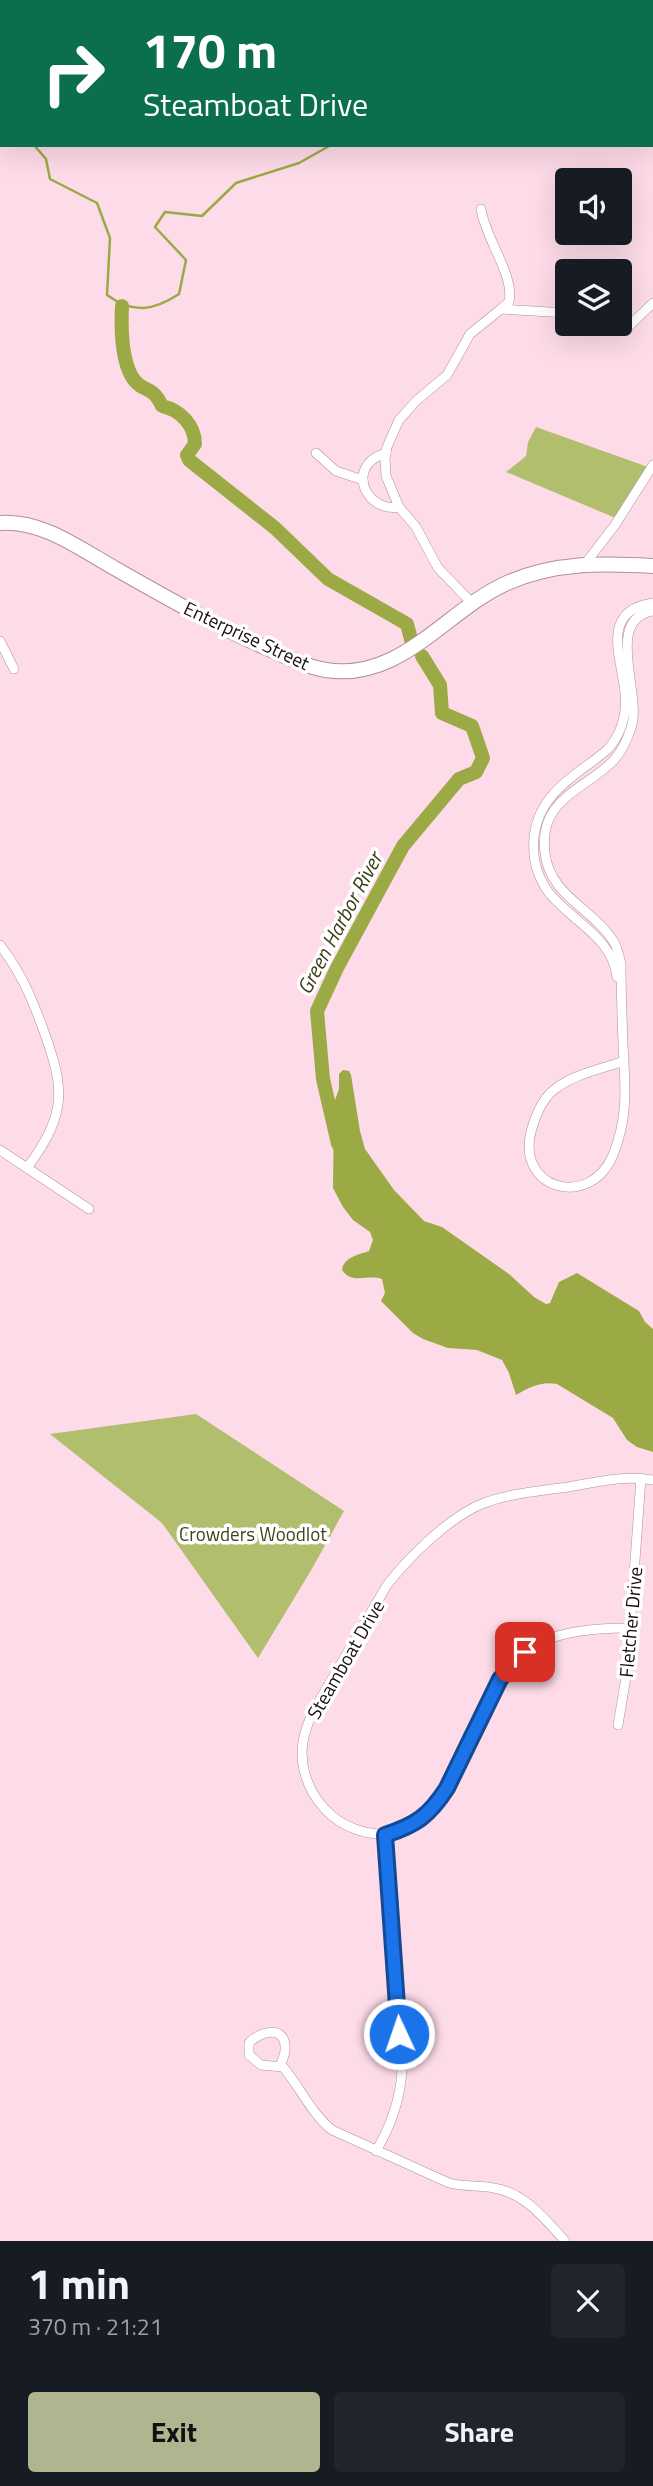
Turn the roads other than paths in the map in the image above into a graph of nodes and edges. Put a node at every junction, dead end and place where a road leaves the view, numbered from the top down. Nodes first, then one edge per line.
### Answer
1 (481, 209) dead end
2 (653, 303) edge
3 (501, 309) junction
4 (555, 312) edge
5 (632, 323) edge
6 (316, 453) dead end
7 (386, 453) junction
8 (653, 465) edge
9 (363, 480) junction
10 (399, 507) junction
11 (0, 523) edge
12 (585, 564) junction
13 (653, 566) edge
14 (653, 603) edge
15 (473, 604) junction
16 (653, 611) edge
17 (0, 641) edge
18 (622, 650) junction
19 (14, 669) dead end
20 (571, 785) junction
21 (545, 856) junction
22 (535, 857) junction
23 (600, 926) junction
24 (591, 932) junction
25 (0, 945) edge
26 (622, 1010) junction
27 (624, 1061) junction
28 (0, 1150) edge
29 (27, 1168) junction
30 (89, 1209) dead end
31 (641, 1478) junction
32 (653, 1480) edge
33 (631, 1628) junction
34 (618, 1725) dead end
35 (385, 1835) junction
36 (280, 2066) junction
37 (376, 2151) junction
38 (565, 2241) edge

1 - 3 street
2 - 5 street
3 - 4 street
3 - 7 street
6 - 9 street
7 - 9 street
7 - 10 street
8 - 12 street
9 - 10 street
10 - 15 street
11 - 15 main road, Enterprise Street
12 - 13 main road, Enterprise Street
12 - 15 main road, Enterprise Street
14 - 18 street
16 - 18 street
17 - 19 street
18 - 20 street
20 - 21 street
20 - 22 street
21 - 22 street
21 - 23 street
22 - 24 street
23 - 24 street
23 - 26 street
24 - 26 street
25 - 29 street
26 - 27 street
27 - 27 street
28 - 29 street
29 - 30 street
31 - 32 street, Steamboat Drive
31 - 33 street, Fletcher Drive
31 - 35 street, Steamboat Drive
33 - 34 street, Fletcher Drive
33 - 35 street
35 - 37 street
36 - 36 street
36 - 37 street
37 - 38 street

